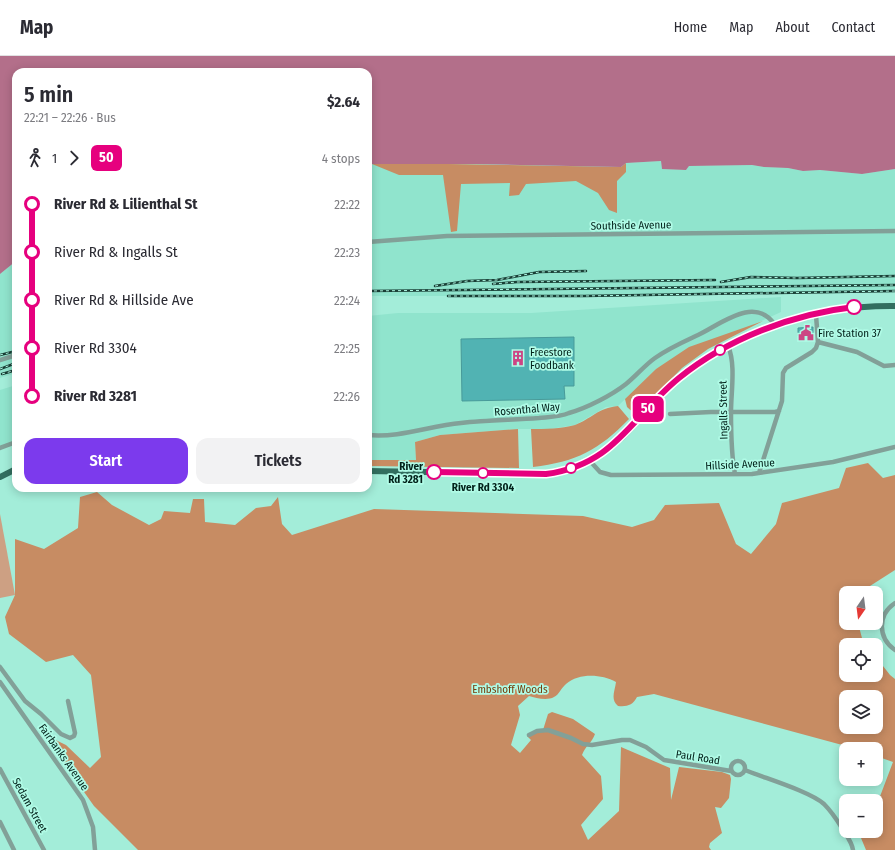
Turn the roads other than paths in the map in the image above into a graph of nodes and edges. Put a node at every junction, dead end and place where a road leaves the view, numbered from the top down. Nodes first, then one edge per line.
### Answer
1 (895, 231) edge
2 (372, 242) edge
3 (895, 306) edge
4 (816, 315) junction
5 (775, 325) junction
6 (818, 342) junction
7 (728, 346) junction
8 (12, 356) edge
9 (0, 360) edge
10 (895, 365) edge
11 (779, 411) junction
12 (731, 412) junction
13 (670, 414) dead end
14 (372, 435) edge
15 (12, 444) edge
16 (895, 447) edge
17 (0, 448) edge
18 (590, 461) junction
19 (12, 471) edge
20 (372, 471) edge
21 (759, 473) junction
22 (735, 474) junction
23 (0, 477) edge
24 (895, 603) edge
25 (895, 650) edge
26 (0, 667) edge
27 (0, 682) edge
28 (68, 701) dead end
29 (529, 735) dead end
30 (0, 769) edge
31 (745, 770) junction
32 (731, 771) junction
33 (0, 822) edge
34 (14, 850) edge
35 (44, 850) edge
36 (95, 850) edge
37 (853, 850) edge

1 - 2 street, Southside Avenue
3 - 4 main road
4 - 5 main road
4 - 6 street
5 - 7 main road
5 - 14 street, Rosenthal Way
6 - 10 street
6 - 11 street
7 - 12 street, Ingalls Street
7 - 18 main road
8 - 9 street
11 - 12 street
11 - 21 street
12 - 13 street
12 - 22 street, Ingalls Street
15 - 17 street
16 - 21 street, Hillside Avenue
18 - 20 main road
18 - 22 street, Hillside Avenue
19 - 23 main road
21 - 22 street, Hillside Avenue
24 - 25 street
26 - 28 street
27 - 36 street, Fairbanks Avenue
29 - 32 street, Paul Road
30 - 35 street, Sedam Street
31 - 32 street, Paul Road
31 - 32 street, Paul Road
31 - 37 street, Paul Road
33 - 34 street

